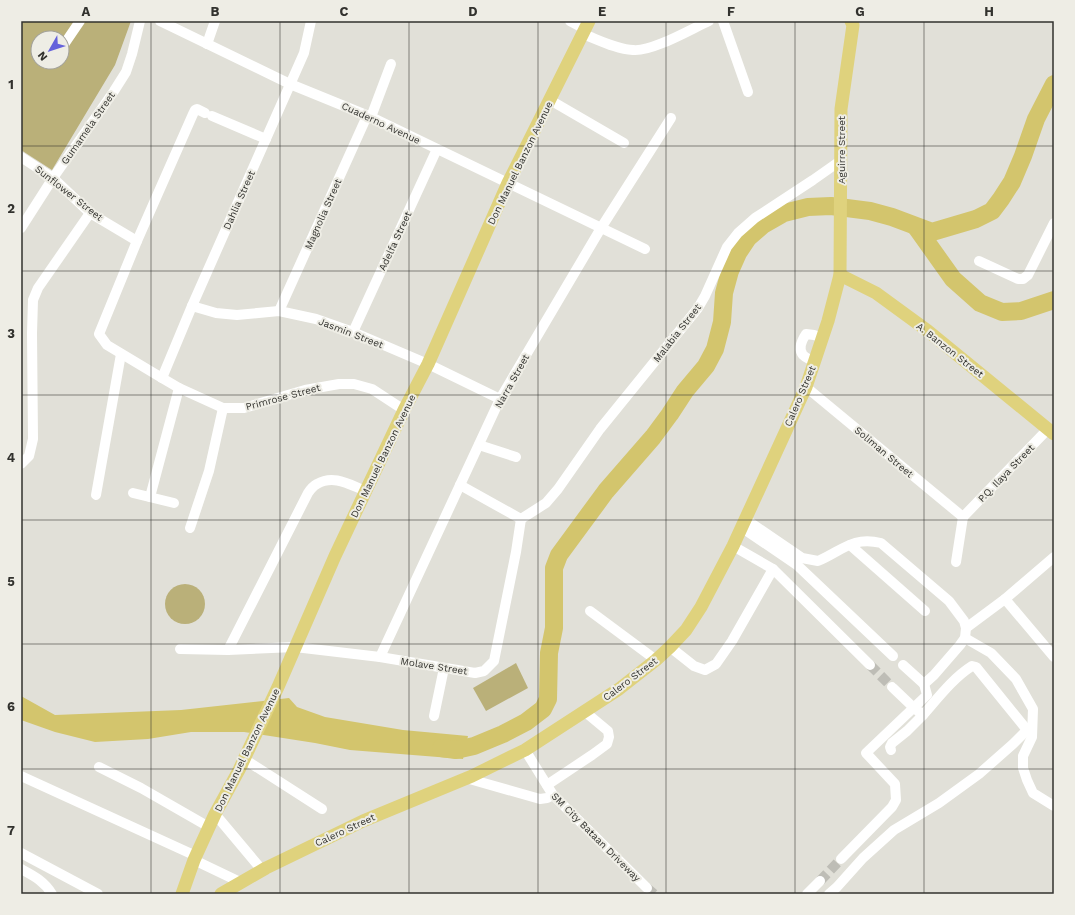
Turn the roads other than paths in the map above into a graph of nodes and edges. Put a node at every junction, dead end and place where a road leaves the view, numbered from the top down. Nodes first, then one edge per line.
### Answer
1 (80, 21) edge
2 (140, 21) edge
3 (160, 21) edge
4 (216, 21) edge
5 (311, 21) edge
6 (570, 21) edge
7 (709, 21) edge
8 (723, 21) edge
9 (853, 22) edge
10 (586, 28) edge
11 (70, 36) edge
12 (207, 44) junction
13 (392, 64) dead end
14 (290, 84) junction
15 (748, 92) dead end
16 (550, 100) junction
17 (369, 117) junction
18 (671, 118) dead end
19 (266, 140) junction
20 (624, 143) dead end
21 (437, 149) junction
22 (21, 157) edge
23 (840, 161) junction
24 (53, 178) junction
25 (508, 183) junction
26 (90, 213) junction
27 (1054, 224) edge
28 (21, 228) edge
29 (601, 228) junction
30 (137, 241) junction
31 (645, 249) dead end
32 (979, 262) dead end
33 (840, 275) junction
34 (192, 306) junction
35 (279, 311) junction
36 (353, 332) junction
37 (823, 338) junction
38 (121, 354) junction
39 (815, 361) junction
40 (428, 364) junction
41 (162, 378) junction
42 (806, 387) junction
43 (179, 388) junction
44 (500, 399) junction
45 (223, 408) junction
46 (404, 410) junction
47 (1051, 432) edge
48 (479, 445) junction
49 (516, 457) dead end
50 (21, 464) edge
51 (460, 485) junction
52 (366, 491) junction
53 (133, 492) dead end
54 (96, 495) dead end
55 (150, 497) junction
56 (174, 503) dead end
57 (963, 517) junction
58 (522, 519) junction
59 (743, 523) junction
60 (190, 528) dead end
61 (850, 545) junction
62 (733, 546) junction
63 (1054, 557) edge
64 (956, 562) dead end
65 (772, 569) junction
66 (1005, 599) junction
67 (925, 610) dead end
68 (590, 611) dead end
69 (965, 633) junction
70 (296, 646) junction
71 (670, 647) junction
72 (180, 649) dead end
73 (228, 650) junction
74 (1053, 654) edge
75 (894, 656) dead end
76 (380, 657) junction
77 (656, 660) junction
78 (870, 665) tunnel mouth
79 (903, 665) dead end
80 (444, 668) junction
81 (924, 684) junction
82 (892, 687) tunnel mouth
83 (913, 707) junction
84 (584, 712) junction
85 (923, 715) junction
86 (434, 716) dead end
87 (524, 750) junction
88 (891, 750) dead end
89 (244, 759) junction
90 (99, 767) dead end
91 (21, 776) edge
92 (466, 778) junction
93 (547, 785) junction
94 (553, 795) junction
95 (1054, 806) edge
96 (322, 809) dead end
97 (215, 814) junction
98 (209, 827) junction
99 (21, 853) edge
100 (195, 858) junction
101 (841, 859) tunnel mouth
102 (21, 870) edge
103 (262, 870) junction
104 (820, 881) tunnel mouth
105 (240, 882) junction
106 (647, 888) tunnel mouth
107 (837, 890) edge
108 (52, 894) edge
109 (98, 894) edge
110 (182, 894) edge
111 (221, 894) edge
112 (807, 894) edge
113 (829, 894) edge

1 - 11 street
2 - 24 street, Gumamela Street
3 - 12 street, Cuaderno Avenue
4 - 12 street
5 - 14 street, Dahlia Street
6 - 10 street
7 - 10 street
8 - 15 street
9 - 23 main road, Aguirre Street
10 - 16 main road, Don Manuel Banzon Avenue
12 - 14 street, Cuaderno Avenue
13 - 17 street, Magnolia Street
14 - 17 street, Cuaderno Avenue
14 - 19 street, Dahlia Street
16 - 20 street
16 - 25 main road, Don Manuel Banzon Avenue
17 - 21 street, Cuaderno Avenue
17 - 35 street, Magnolia Street
18 - 29 street, Narra Street
19 - 30 street, Primrose Street
19 - 34 street, Dahlia Street
21 - 25 street, Cuaderno Avenue
21 - 36 street, Adelfa Street
22 - 24 street, Sunflower Street
23 - 33 main road, Aguirre Street
23 - 58 street, Malabia Street
24 - 26 street, Sunflower Street
24 - 28 street, Gumamela Street
25 - 29 street, Cuaderno Avenue
25 - 40 main road, Don Manuel Banzon Avenue
26 - 30 street, Sunflower Street
26 - 50 street
27 - 32 street
29 - 31 street, Cuaderno Avenue
29 - 44 street, Narra Street
30 - 38 street, Primrose Street
33 - 37 main road, Calero Street
33 - 47 main road, A. Banzon Street
34 - 35 street, Jasmin Street
34 - 41 street, Dahlia Street
35 - 36 street, Jasmin Street
36 - 40 street, Jasmin Street
37 - 39 main road, Calero Street
37 - 39 street
38 - 41 street, Primrose Street
38 - 54 street
39 - 42 main road, Calero Street
40 - 44 street, Jasmin Street
40 - 46 main road, Don Manuel Banzon Avenue
41 - 43 street, Primrose Street
42 - 57 street, Soliman Street
42 - 59 main road, Calero Street
43 - 45 street, Primrose Street
43 - 55 street
44 - 48 street, Narra Street
45 - 46 street, Primrose Street
45 - 60 street
46 - 52 main road, Don Manuel Banzon Avenue
47 - 57 street, P.Q. Ilaya Street
48 - 49 street
48 - 51 street, Narra Street
51 - 58 street
51 - 76 street, Narra Street
52 - 70 main road, Don Manuel Banzon Avenue
52 - 73 street
53 - 55 street
55 - 56 street
57 - 64 street
58 - 80 street, Molave Street
59 - 61 street
59 - 62 main road, Calero Street
59 - 75 street
61 - 67 street
61 - 69 street
62 - 65 street
62 - 71 main road, Calero Street
63 - 66 street
65 - 71 street
65 - 78 street
66 - 69 street
66 - 74 street
68 - 77 street
69 - 81 street
69 - 95 street
70 - 73 street, Molave Street
70 - 76 street, Molave Street
70 - 89 main road, Don Manuel Banzon Avenue
71 - 77 main road, Calero Street
72 - 73 street, Molave Street
76 - 80 street, Molave Street
77 - 84 main road, Calero Street
79 - 81 street
80 - 86 street
81 - 83 street
82 - 83 street
83 - 85 street
83 - 101 street
84 - 87 main road, Calero Street
84 - 93 street, SM City Bataan Driveway
85 - 88 street
85 - 107 street
87 - 92 main road, Calero Street
87 - 93 street, SM City Bataan Driveway
89 - 96 street
89 - 97 main road, Don Manuel Banzon Avenue
90 - 98 street
91 - 100 street
92 - 94 street
92 - 103 main road, Calero Street
93 - 94 street, SM City Bataan Driveway
94 - 106 street, SM City Bataan Driveway
97 - 98 main road, Don Manuel Banzon Avenue
97 - 103 street
98 - 100 main road, Don Manuel Banzon Avenue
99 - 109 street
100 - 105 street
100 - 110 main road, Don Manuel Banzon Avenue
102 - 108 street
103 - 105 main road, Calero Street
104 - 112 street
105 - 111 main road, Calero Street
107 - 113 street

